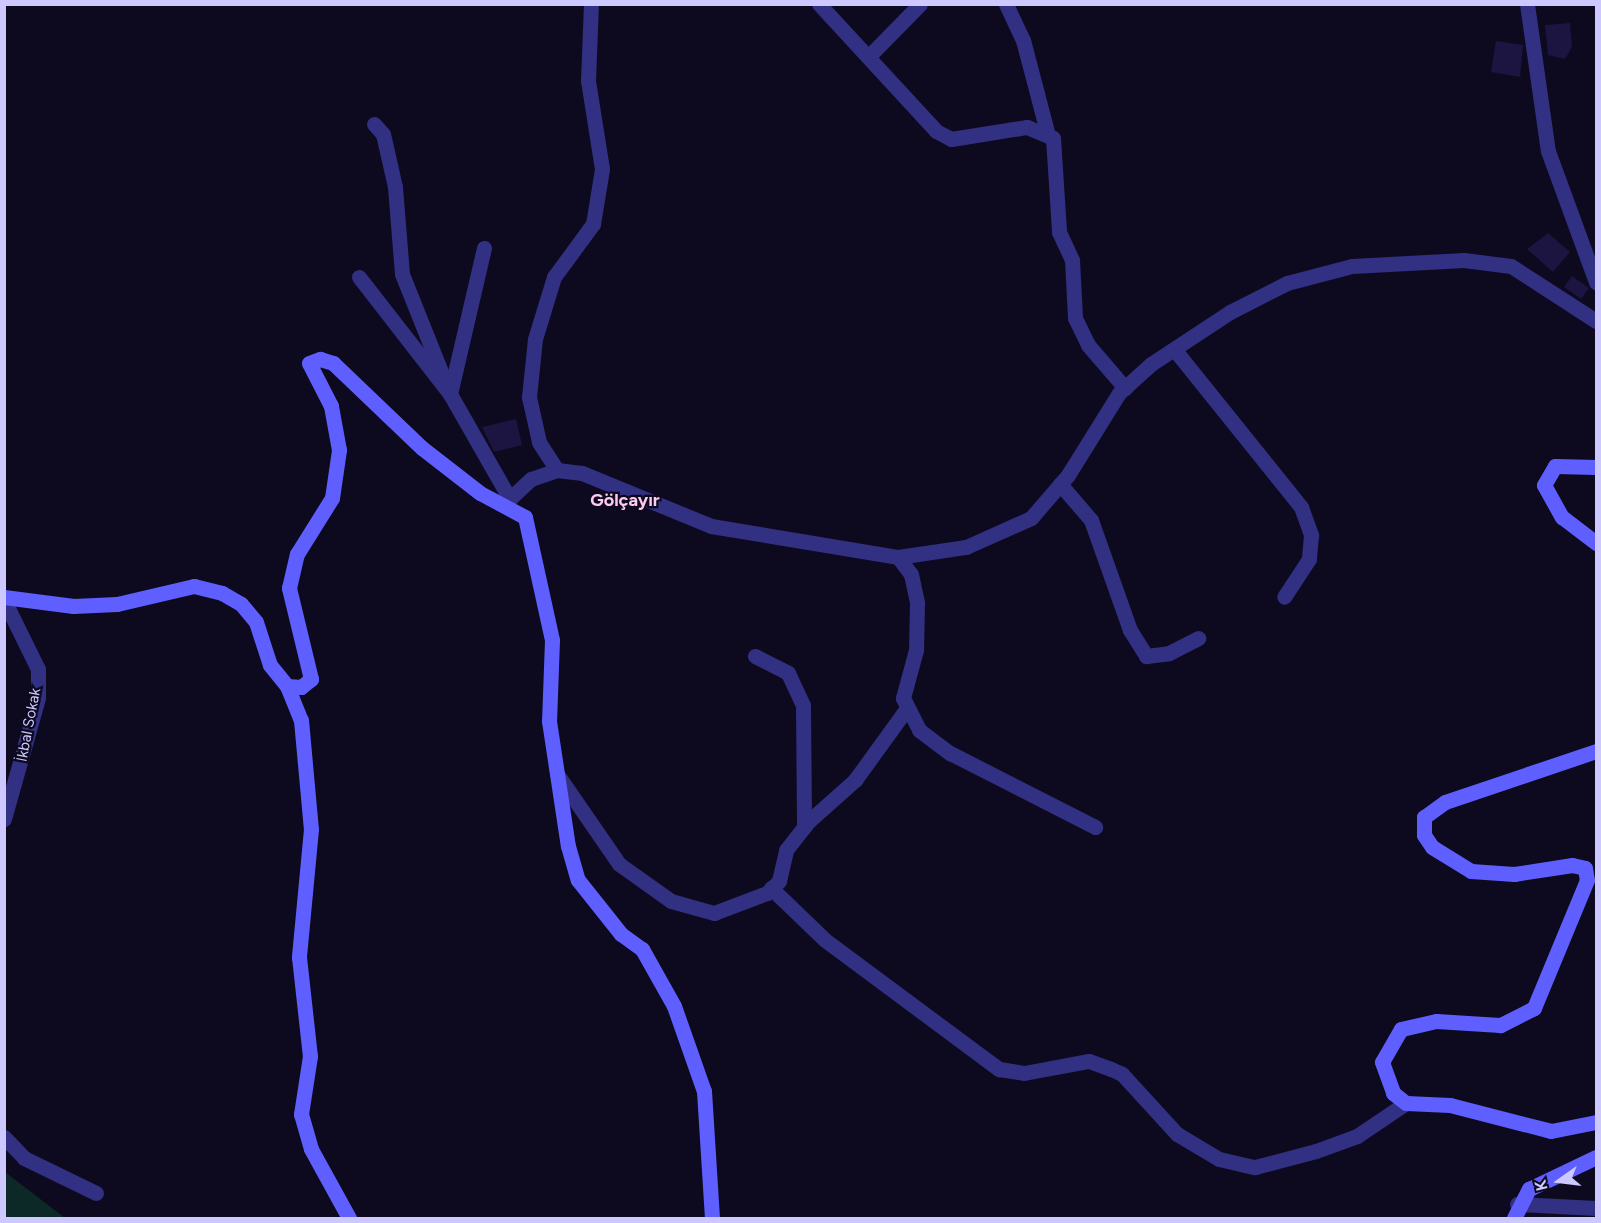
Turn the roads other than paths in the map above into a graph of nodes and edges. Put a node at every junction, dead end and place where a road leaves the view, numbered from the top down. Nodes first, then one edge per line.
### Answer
1 (591, 4) edge
2 (819, 4) edge
3 (920, 4) edge
4 (1006, 4) edge
5 (1527, 4) edge
6 (868, 57) junction
7 (374, 124) dead end
8 (1048, 135) junction
9 (484, 248) dead end
10 (359, 277) dead end
11 (1596, 282) edge
12 (1596, 321) edge
13 (1174, 349) junction
14 (1125, 388) junction
15 (450, 394) junction
16 (1596, 467) edge
17 (557, 470) junction
18 (1060, 484) junction
19 (507, 501) junction
20 (1596, 543) edge
21 (898, 557) junction
22 (1284, 597) dead end
23 (4, 599) edge
24 (1198, 638) dead end
25 (756, 656) dead end
26 (287, 686) junction
27 (904, 711) junction
28 (1596, 751) edge
29 (557, 774) junction
30 (4, 819) edge
31 (804, 827) junction
32 (1095, 827) dead end
33 (771, 888) junction
34 (1406, 1103) junction
35 (1596, 1122) edge
36 (4, 1137) edge
37 (1596, 1157) edge
38 (96, 1193) dead end
39 (1596, 1208) edge
40 (1515, 1211) edge
41 (349, 1218) edge
42 (712, 1218) edge

1 - 17 street
2 - 6 street
3 - 6 street
4 - 8 street
5 - 11 street
6 - 8 street
7 - 15 street
8 - 14 street
9 - 15 street
10 - 15 street
12 - 13 street
13 - 14 street
13 - 22 street
14 - 18 street
15 - 19 street
16 - 20 street
17 - 19 street
17 - 21 street
18 - 21 street
18 - 24 street
19 - 26 street
19 - 29 street
21 - 27 street
23 - 26 street
23 - 30 street, İkbal Sokak
25 - 31 street
26 - 41 street
27 - 31 street
27 - 32 street
28 - 34 street
29 - 33 street
29 - 42 street
31 - 33 street
33 - 34 street
34 - 35 street
36 - 38 street
37 - 40 street
39 - 40 street

